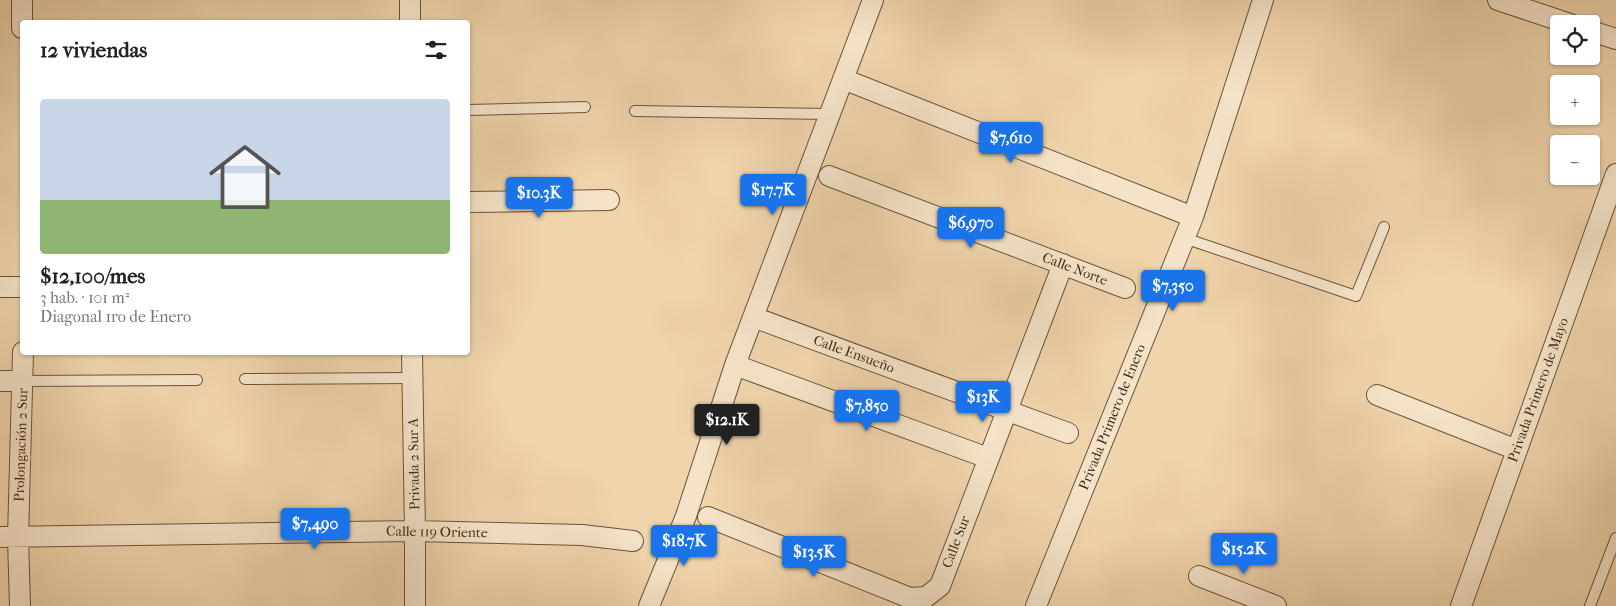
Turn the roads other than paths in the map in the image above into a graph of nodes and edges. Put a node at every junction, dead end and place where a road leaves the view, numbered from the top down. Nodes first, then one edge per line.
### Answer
1 (22, 0) edge
2 (410, 0) edge
3 (873, 0) edge
4 (1263, 0) edge
5 (1498, 0) edge
6 (1550, 17) edge
7 (22, 20) edge
8 (410, 20) edge
9 (1600, 34) edge
10 (1616, 39) edge
11 (843, 79) junction
12 (585, 107) dead end
13 (470, 110) edge
14 (635, 111) dead end
15 (830, 114) junction
16 (1616, 174) edge
17 (829, 176) dead end
18 (609, 200) dead end
19 (470, 202) edge
20 (1193, 217) junction
21 (1384, 227) dead end
22 (1184, 238) junction
23 (1063, 264) junction
24 (0, 287) edge
25 (20, 287) edge
26 (1125, 288) dead end
27 (753, 317) junction
28 (23, 355) edge
29 (412, 355) edge
30 (735, 365) junction
31 (412, 378) junction
32 (245, 379) dead end
33 (197, 380) dead end
34 (0, 381) edge
35 (23, 381) junction
36 (1377, 396) dead end
37 (1007, 410) junction
38 (1068, 433) dead end
39 (1517, 450) junction
40 (988, 458) junction
41 (708, 517) dead end
42 (415, 531) junction
43 (9, 537) edge
44 (1616, 538) edge
45 (633, 541) dead end
46 (1199, 576) dead end
47 (20, 606) edge
48 (414, 606) edge
49 (649, 606) edge
50 (1036, 606) edge
51 (1276, 606) edge
52 (1461, 606) edge
53 (1590, 606) edge

1 - 7 street
2 - 8 street
3 - 11 street
4 - 20 street, Privada Primero de Enero
5 - 6 street
9 - 10 street
11 - 15 street
11 - 20 street
12 - 13 lane
14 - 15 lane
15 - 27 street
16 - 39 street, Privada Primero de Mayo
17 - 23 street, Calle Norte
18 - 19 street
20 - 22 street, Privada Primero de Enero
21 - 22 lane
22 - 50 street, Privada Primero de Enero
23 - 26 street, Calle Norte
23 - 37 street, Calle Sur
24 - 25 street
27 - 30 street
27 - 37 street, Calle Ensueño
28 - 35 street, Prolongación 2 Sur
29 - 31 street, Privada 2 Sur A
30 - 40 street
30 - 49 street
31 - 32 lane
31 - 42 street, Privada 2 Sur A
33 - 35 lane
34 - 35 street
35 - 43 street, Prolongación 2 Sur
36 - 39 street
37 - 38 street, Calle Ensueño
37 - 40 street, Calle Sur
39 - 52 street, Privada Primero de Mayo
40 - 41 street, Calle Sur
42 - 43 street, Calle 119 Oriente
42 - 45 street, Calle 119 Oriente
42 - 48 street, Privada 2 Sur A
43 - 47 street, Prolongación 2 Sur
44 - 53 lane
46 - 51 street

